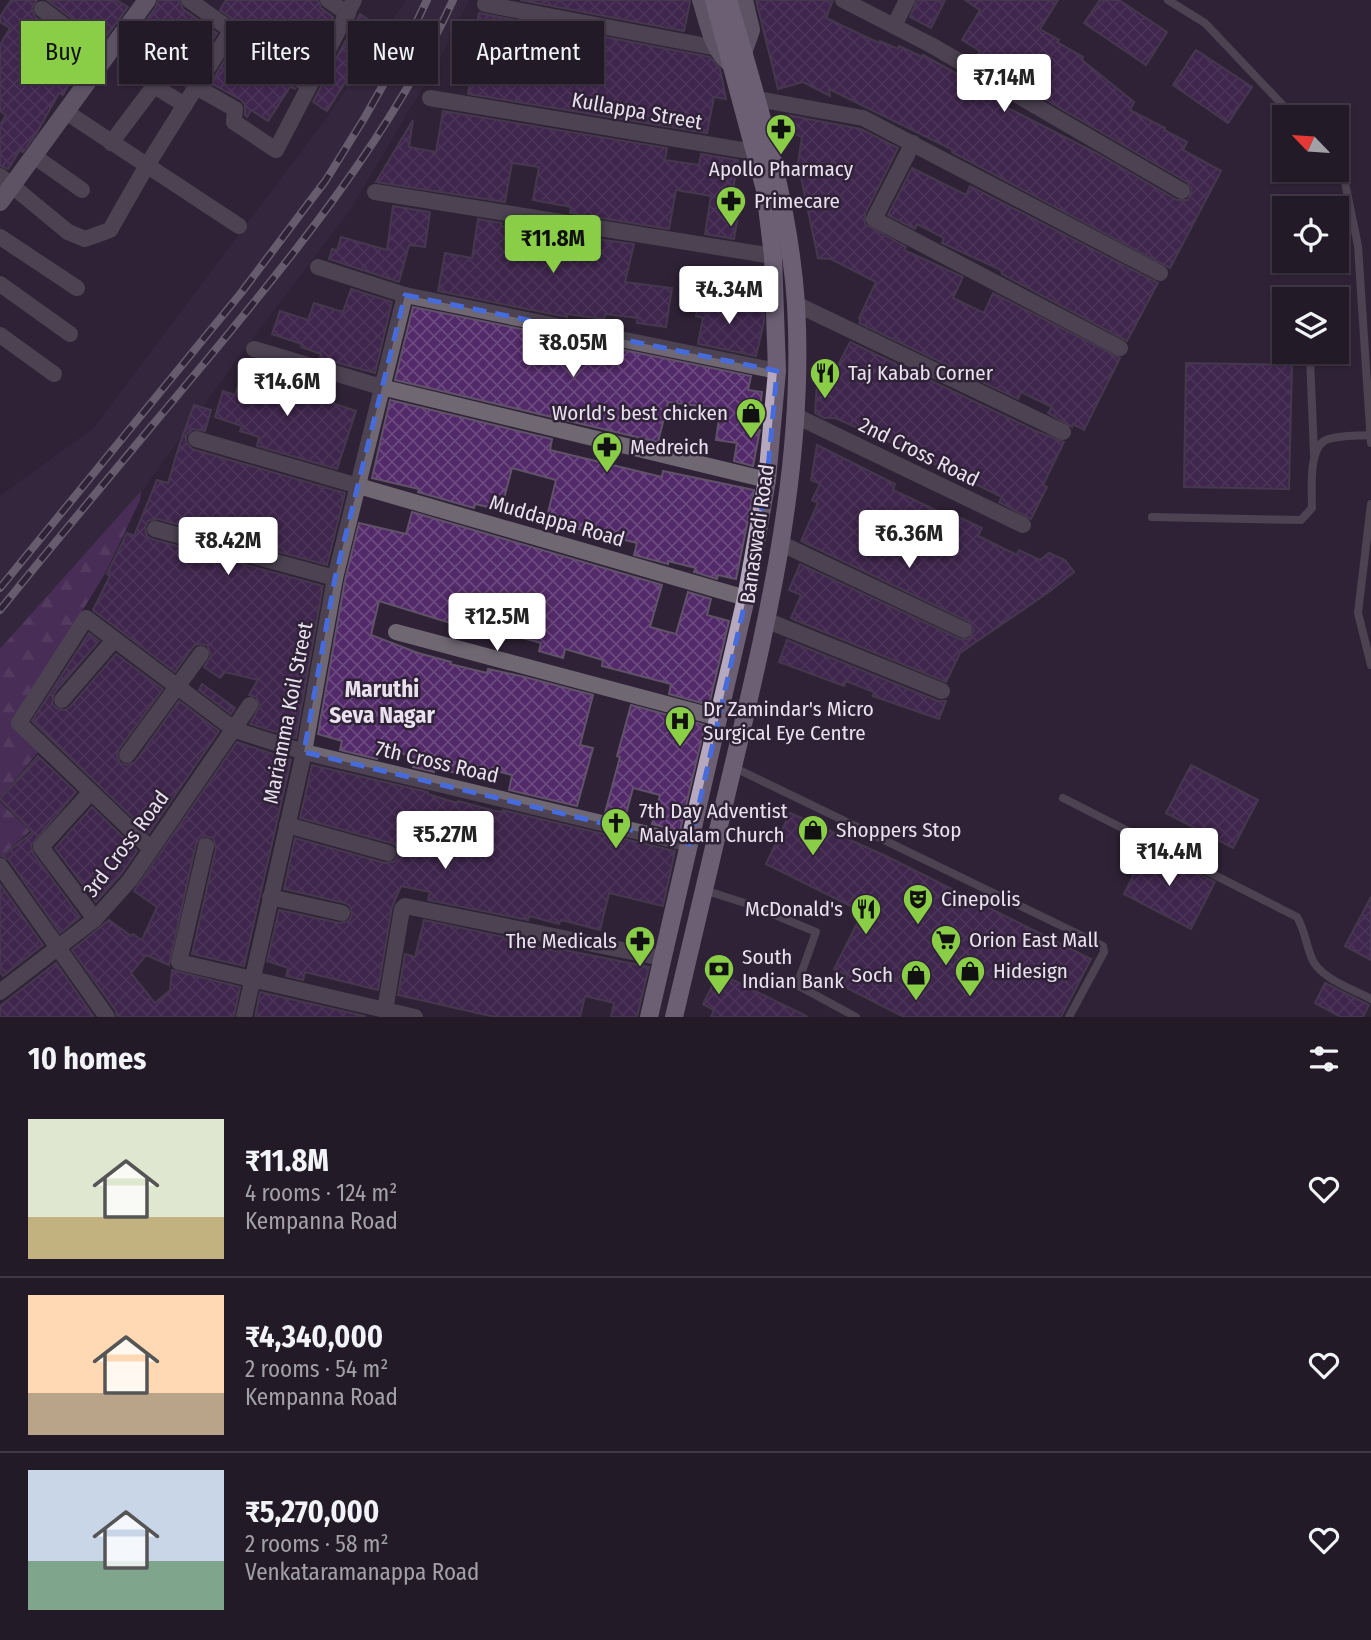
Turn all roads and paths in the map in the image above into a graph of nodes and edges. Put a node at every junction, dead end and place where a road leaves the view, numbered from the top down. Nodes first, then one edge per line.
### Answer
1 (147, 0) edge
2 (188, 0) edge
3 (328, 0) edge
4 (701, 0) edge
5 (714, 0) edge
6 (728, 0) edge
7 (744, 0) edge
8 (844, 0) edge
9 (908, 0) edge
10 (1168, 0) edge
11 (1175, 0) edge
12 (485, 4) dead end
13 (351, 7) edge
14 (42, 9) dead end
15 (894, 26) junction
16 (226, 27) edge
17 (226, 39) edge
18 (717, 48) junction
19 (106, 57) junction
20 (737, 59) junction
21 (306, 84) edge
22 (309, 86) junction
23 (196, 87) junction
24 (430, 98) dead end
25 (757, 99) junction
26 (185, 105) junction
27 (1283, 105) edge
28 (66, 112) junction
29 (111, 143) junction
30 (913, 143) junction
31 (754, 152) junction
32 (34, 156) junction
33 (146, 167) junction
34 (6, 181) edge
35 (1345, 182) edge
36 (82, 190) dead end
37 (1182, 191) dead end
38 (375, 192) dead end
39 (0, 202) edge
40 (239, 226) dead end
41 (0, 237) edge
42 (773, 256) junction
43 (318, 267) dead end
44 (1160, 273) dead end
45 (0, 284) edge
46 (77, 288) dead end
47 (405, 295) junction
48 (796, 304) junction
49 (70, 334) dead end
50 (0, 335) edge
51 (1120, 348) dead end
52 (254, 349) dead end
53 (1310, 364) edge
54 (777, 372) junction
55 (54, 374) dead end
56 (381, 387) junction
57 (796, 416) junction
58 (1063, 432) dead end
59 (1370, 435) edge
60 (196, 439) dead end
61 (1371, 443) edge
62 (1314, 454) junction
63 (767, 480) junction
64 (356, 485) junction
65 (1371, 504) edge
66 (1152, 517) dead end
67 (1023, 526) dead end
68 (155, 528) dead end
69 (782, 544) junction
70 (335, 578) junction
71 (746, 598) junction
72 (768, 621) junction
73 (964, 630) dead end
74 (396, 632) dead end
75 (114, 639) junction
76 (201, 654) dead end
77 (1371, 665) edge
78 (177, 688) junction
79 (942, 691) dead end
80 (62, 700) dead end
81 (250, 705) dead end
82 (719, 718) junction
83 (235, 730) junction
84 (304, 752) junction
85 (127, 755) dead end
86 (733, 767) junction
87 (90, 793) junction
88 (1063, 798) dead end
89 (287, 825) junction
90 (690, 844) junction
91 (206, 846) dead end
92 (151, 849) junction
93 (388, 853) dead end
94 (0, 866) edge
95 (704, 890) junction
96 (270, 897) junction
97 (342, 913) dead end
98 (95, 919) junction
99 (58, 946) junction
100 (662, 958) junction
101 (252, 979) junction
102 (0, 992) edge
103 (1371, 999) edge
104 (384, 1010) junction
105 (107, 1017) edge
106 (244, 1017) edge
107 (415, 1017) edge
108 (649, 1017) edge
109 (674, 1017) edge
110 (856, 1017) edge
111 (1069, 1017) edge

1 - 19 street
2 - 16 street
3 - 13 street
4 - 18 street
5 - 20 main road
6 - 20 main road
7 - 20 street
8 - 15 street
9 - 15 street
10 - 11 lane
10 - 27 lane
12 - 18 street
13 - 22 street
14 - 19 street
15 - 37 street
17 - 23 street
18 - 20 street
19 - 28 street
20 - 25 main road, Banaswadi Road
20 - 31 main road, Banaswadi Road
21 - 22 street
22 - 23 street
23 - 26 street
24 - 31 street, Kullappa Street
25 - 30 street
25 - 48 main road, Banaswadi Road
26 - 29 street
26 - 33 street
28 - 29 street
28 - 32 street
29 - 33 street
30 - 44 street
30 - 51 street
31 - 42 main road, Banaswadi Road
32 - 34 street
32 - 36 street
33 - 34 street
33 - 40 street
34 - 39 street
35 - 59 lane
38 - 42 street
41 - 46 street
42 - 54 main road, Banaswadi Road
43 - 47 street
45 - 49 street
47 - 54 street
47 - 56 street, Mariamma Koil Street
48 - 57 main road, Banaswadi Road
48 - 58 street
50 - 55 street
52 - 56 street
53 - 62 lane
54 - 63 main road, Banaswadi Road
56 - 63 street
56 - 64 street, Mariamma Koil Street
57 - 67 street, 2nd Cross Road
57 - 69 main road, Banaswadi Road
59 - 61 lane
59 - 62 lane
60 - 64 street, Muddappa Road
62 - 66 lane
63 - 71 main road, Banaswadi Road
64 - 70 street, Mariamma Koil Street
64 - 71 street, Muddappa Road
65 - 77 lane
68 - 70 street
69 - 72 main road, Banaswadi Road
69 - 73 street
70 - 84 street, Mariamma Koil Street
71 - 82 main road, Banaswadi Road
72 - 79 street
72 - 86 main road, Banaswadi Road
74 - 82 street
75 - 78 street, 7th Cross Road
75 - 80 street
75 - 87 street, 7th Cross Road
76 - 78 street
78 - 83 street, 7th Cross Road
78 - 85 street
81 - 83 street, 3rd Cross Road
82 - 90 main road, Banaswadi Road
83 - 84 street, 7th Cross Road
83 - 92 street, 3rd Cross Road
84 - 89 street, Mariamma Koil Street
84 - 90 street, 7th Cross Road
86 - 95 main road, Banaswadi Road
86 - 111 lane
87 - 92 street
87 - 98 street
88 - 103 lane
89 - 93 street
89 - 96 street, Mariamma Koil Street
90 - 100 main road, Banaswadi Road
91 - 101 street
92 - 98 street, 3rd Cross Road
94 - 99 street
95 - 109 main road, Banaswadi Road
95 - 110 lane
96 - 97 street
96 - 101 street, Mariamma Koil Street
98 - 99 street, 3rd Cross Road
99 - 102 street, 3rd Cross Road
99 - 105 street
100 - 104 street
100 - 108 main road, Banaswadi Road
101 - 104 street
101 - 106 street, Mariamma Koil Street
104 - 107 street

